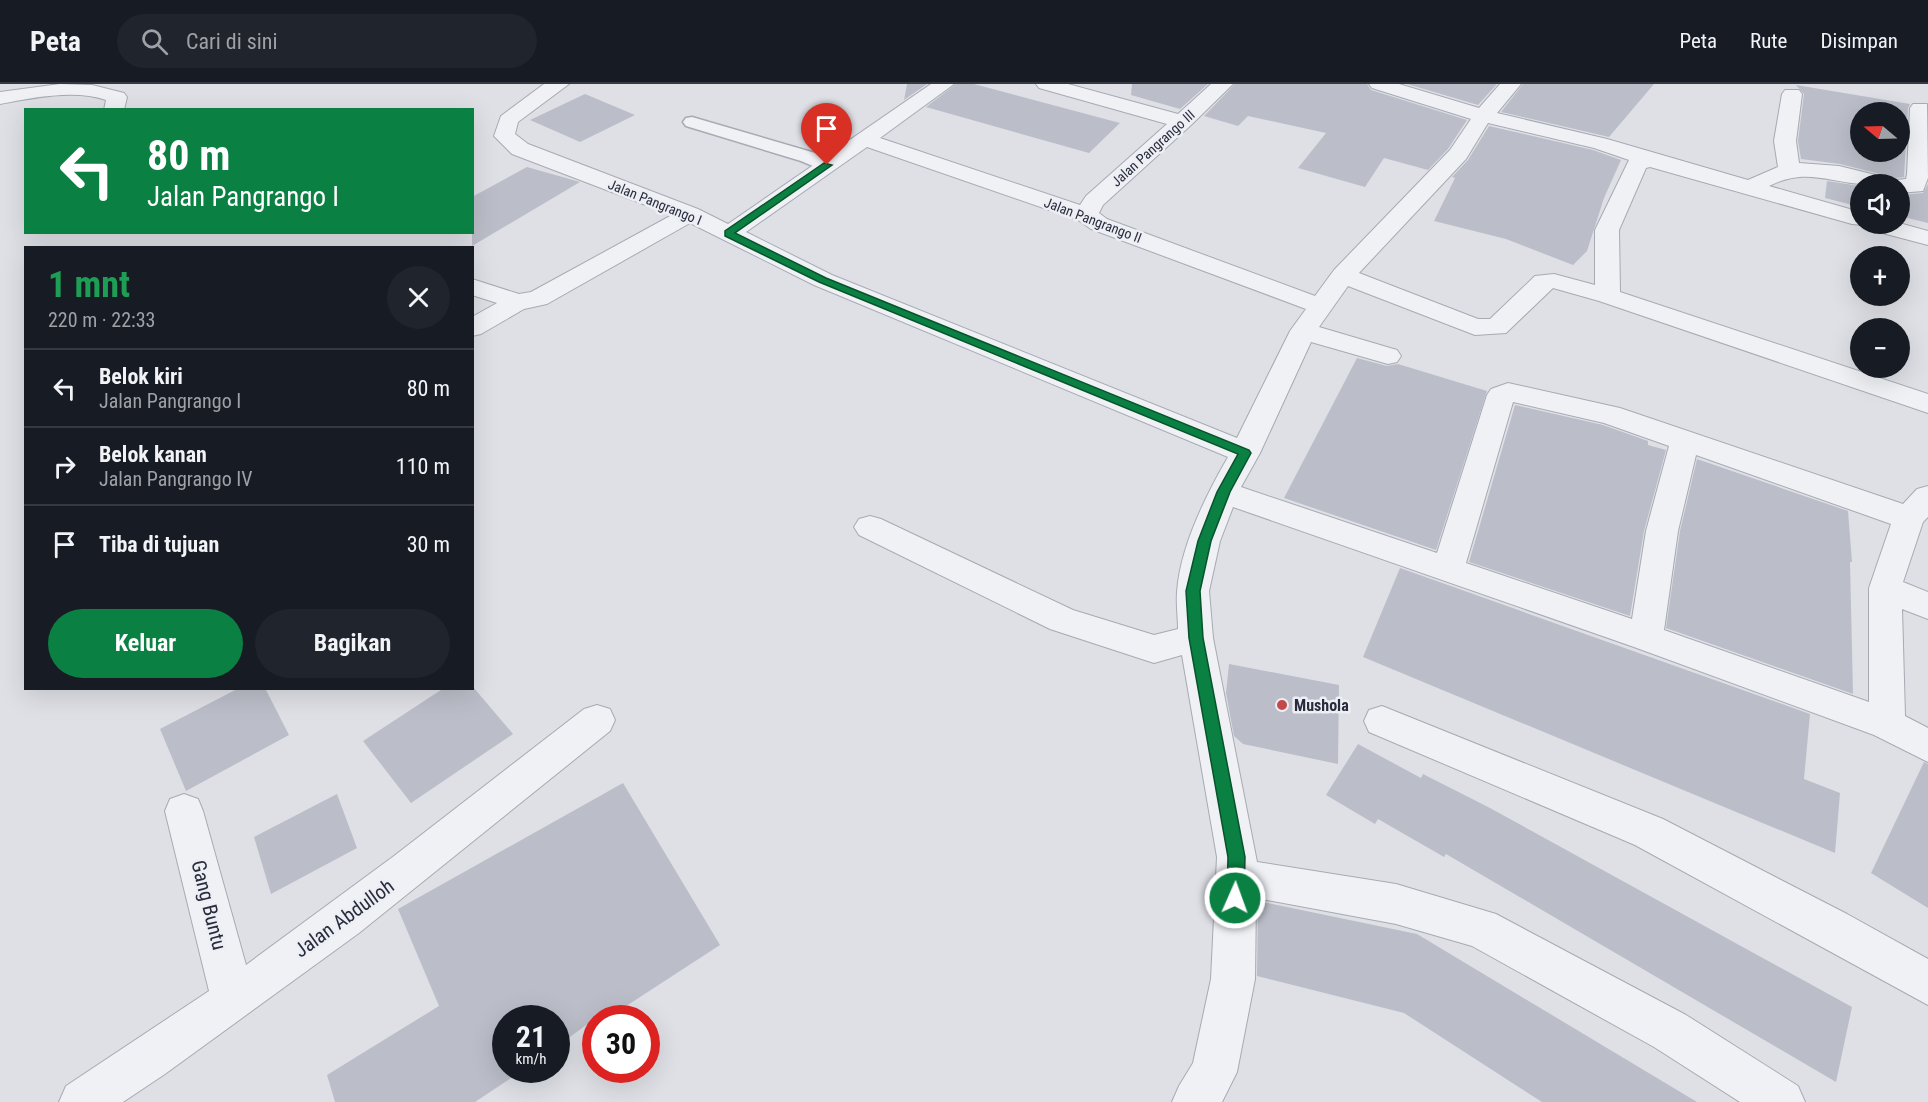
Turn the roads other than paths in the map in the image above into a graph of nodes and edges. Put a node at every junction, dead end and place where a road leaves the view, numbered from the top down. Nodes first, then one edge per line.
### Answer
1 (944, 84) edge
2 (1046, 84) edge
3 (1223, 84) edge
4 (1379, 84) edge
5 (1511, 84) edge
6 (545, 86) edge
7 (1792, 94) dead end
8 (0, 98) edge
9 (114, 108) edge
10 (1920, 108) dead end
11 (1483, 117) junction
12 (692, 122) dead end
13 (1183, 122) junction
14 (864, 139) junction
15 (1651, 160) junction
16 (827, 165) junction
17 (1789, 170) junction
18 (1850, 177) edge
19 (1910, 186) edge
20 (1750, 188) junction
21 (690, 214) junction
22 (1086, 215) junction
23 (1850, 216) edge
24 (1910, 233) edge
25 (728, 234) junction
26 (1928, 238) edge
27 (1343, 275) junction
28 (474, 287) edge
29 (1608, 296) junction
30 (517, 302) junction
31 (1320, 306) junction
32 (474, 327) edge
33 (1303, 331) junction
34 (1388, 356) dead end
35 (1928, 404) edge
36 (1685, 440) junction
37 (1245, 453) junction
38 (1224, 492) junction
39 (1919, 507) edge
40 (870, 527) dead end
41 (1448, 568) junction
42 (1885, 588) junction
43 (1928, 606) edge
44 (1646, 637) junction
45 (1196, 638) junction
46 (597, 720) dead end
47 (1382, 721) dead end
48 (1887, 724) junction
49 (1928, 746) edge
50 (184, 812) dead end
51 (1260, 880) dead end
52 (1928, 982) edge
53 (233, 999) junction
54 (82, 1102) edge
55 (1196, 1102) edge
56 (1782, 1102) edge

1 - 14 street
2 - 13 street
3 - 13 street, Jalan Pangrango III
4 - 11 street
5 - 11 street
6 - 21 street, Jalan Pangrango I
7 - 17 street
8 - 9 street
10 - 19 street
11 - 15 street
11 - 27 street
12 - 16 lane
13 - 22 street, Jalan Pangrango III
14 - 16 street
14 - 22 street, Jalan Pangrango II
15 - 20 street
15 - 29 street
16 - 25 street
17 - 18 street
17 - 20 street
20 - 23 street
21 - 25 street, Jalan Pangrango I
21 - 30 street
22 - 31 street, Jalan Pangrango II
24 - 26 street
25 - 37 street, Jalan Pangrango I
27 - 29 street
27 - 31 street
28 - 30 street
29 - 35 street
30 - 32 street
31 - 33 street
33 - 34 street
33 - 37 street
36 - 39 street
36 - 41 street
36 - 44 street
37 - 38 street
38 - 41 street
38 - 45 street
39 - 42 street
40 - 45 street
41 - 44 street
42 - 43 street
42 - 48 street
44 - 48 street
45 - 55 street
46 - 53 street, Jalan Abdulloh
47 - 52 street
48 - 49 street
50 - 53 street, Gang Buntu
51 - 56 street
53 - 54 street, Jalan Abdulloh

